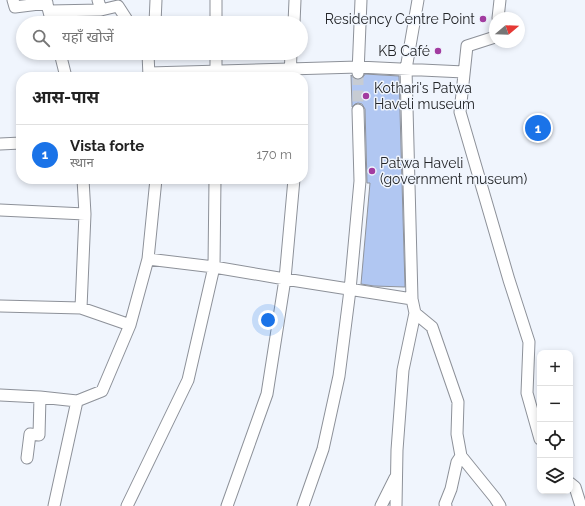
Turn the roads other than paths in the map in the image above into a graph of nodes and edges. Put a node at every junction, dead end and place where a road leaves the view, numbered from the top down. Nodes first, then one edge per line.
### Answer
1 (13, 0) edge
2 (156, 0) edge
3 (216, 0) edge
4 (295, 0) edge
5 (361, 0) edge
6 (418, 0) edge
7 (500, 0) edge
8 (47, 5) edge
9 (100, 5) edge
10 (499, 12) edge
11 (50, 16) edge
12 (124, 16) edge
13 (156, 16) edge
14 (216, 16) edge
15 (294, 16) edge
16 (489, 39) edge
17 (62, 60) edge
18 (148, 60) edge
19 (216, 60) edge
20 (291, 60) edge
21 (406, 68) junction
22 (358, 70) junction
23 (65, 72) edge
24 (149, 72) edge
25 (216, 72) edge
26 (290, 72) edge
27 (464, 72) junction
28 (358, 110) tunnel mouth
29 (16, 143) edge
30 (0, 144) edge
31 (83, 184) edge
32 (156, 184) edge
33 (215, 184) edge
34 (294, 184) edge
35 (0, 210) edge
36 (85, 214) junction
37 (148, 259) junction
38 (214, 267) junction
39 (285, 279) junction
40 (350, 290) junction
41 (412, 299) junction
42 (0, 306) edge
43 (81, 308) junction
44 (415, 313) junction
45 (130, 325) junction
46 (0, 395) edge
47 (40, 397) junction
48 (77, 401) junction
49 (537, 428) edge
50 (461, 456) junction
51 (27, 458) dead end
52 (397, 474) junction
53 (573, 485) edge
54 (54, 506) edge
55 (127, 506) edge
56 (228, 506) edge
57 (303, 506) edge
58 (381, 506) edge
59 (396, 506) edge
60 (446, 506) edge
61 (500, 506) edge
62 (581, 506) edge

1 - 8 street
2 - 13 street
3 - 14 street
4 - 15 street
5 - 22 street
6 - 21 street
7 - 10 street
8 - 9 street
8 - 11 street
9 - 12 street
16 - 27 street
17 - 23 street
18 - 24 street
19 - 25 street
20 - 26 street
21 - 22 street
21 - 27 street
21 - 41 street
22 - 26 street
27 - 49 street
28 - 40 street
29 - 30 street
31 - 36 street
32 - 37 street
33 - 38 street
34 - 39 street
35 - 36 street
36 - 43 street
37 - 38 street
37 - 45 street
38 - 39 street
38 - 55 street
39 - 40 street
39 - 56 street
40 - 41 street
40 - 57 street
41 - 44 street
42 - 43 street
43 - 45 street
44 - 50 street
44 - 52 street
45 - 48 street
46 - 47 street
47 - 48 street
47 - 51 street
48 - 54 street
50 - 60 street
50 - 61 street
52 - 58 street
52 - 59 street
53 - 62 street

